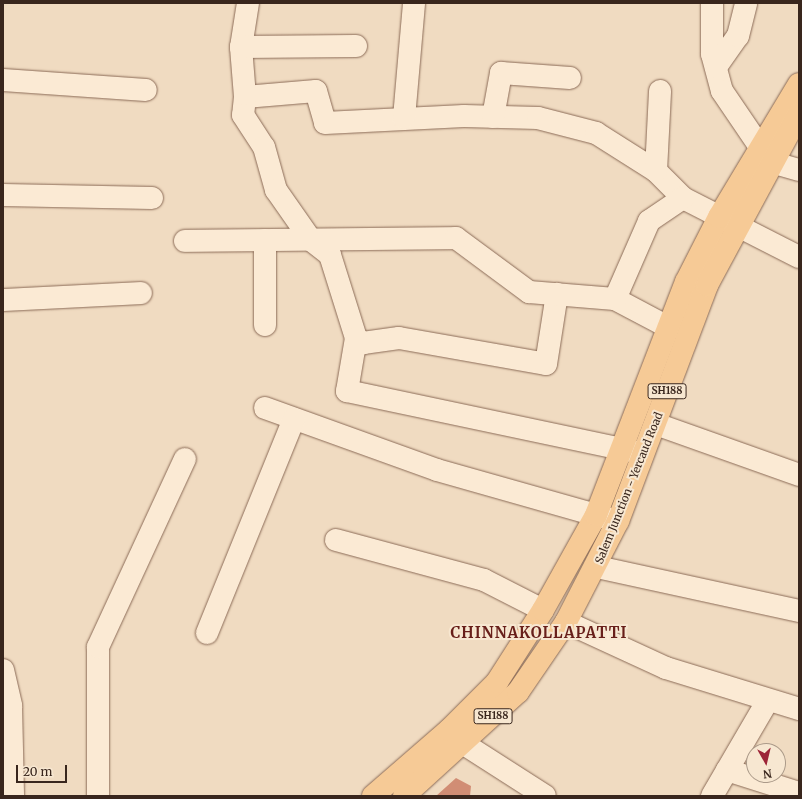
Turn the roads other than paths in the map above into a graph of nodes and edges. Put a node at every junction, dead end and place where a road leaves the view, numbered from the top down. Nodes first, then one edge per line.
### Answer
1 (248, 3) edge
2 (414, 3) edge
3 (712, 3) edge
4 (746, 3) edge
5 (356, 46) dead end
6 (241, 48) junction
7 (716, 67) junction
8 (570, 78) dead end
9 (3, 80) edge
10 (799, 84) edge
11 (146, 90) dead end
12 (660, 91) dead end
13 (245, 97) junction
14 (799, 114) edge
15 (493, 117) junction
16 (404, 118) junction
17 (765, 154) junction
18 (656, 170) junction
19 (799, 170) edge
20 (3, 196) edge
21 (152, 198) dead end
22 (683, 198) junction
23 (728, 222) junction
24 (265, 240) junction
25 (311, 240) junction
26 (185, 241) dead end
27 (799, 257) edge
28 (141, 293) dead end
29 (557, 294) junction
30 (615, 299) junction
31 (3, 300) edge
32 (265, 325) dead end
33 (666, 326) junction
34 (356, 338) junction
35 (265, 408) dead end
36 (294, 419) junction
37 (656, 424) junction
38 (622, 449) junction
39 (644, 454) junction
40 (186, 459) dead end
41 (799, 476) edge
42 (596, 515) junction
43 (618, 521) junction
44 (336, 540) dead end
45 (597, 567) junction
46 (543, 610) junction
47 (799, 611) edge
48 (566, 622) junction
49 (207, 633) dead end
50 (3, 670) edge
51 (768, 700) junction
52 (7, 706) edge
53 (799, 709) edge
54 (464, 744) junction
55 (727, 770) junction
56 (799, 793) edge
57 (13, 796) edge
58 (98, 796) edge
59 (373, 796) edge
60 (404, 796) edge
61 (545, 796) edge
62 (712, 796) edge

1 - 6 street
2 - 16 street
3 - 7 street
4 - 7 street
5 - 6 street
6 - 13 street
7 - 17 street
8 - 15 street
9 - 11 street
10 - 17 main road
12 - 18 street
13 - 16 street
13 - 25 street
14 - 17 main road
15 - 16 street
15 - 18 street
17 - 19 street
17 - 23 main road
18 - 22 street
20 - 21 street
22 - 23 street
22 - 30 street
23 - 27 street
23 - 33 main road
23 - 37 main road, Salem Junction - Yercaud Road / SH188
24 - 25 street
24 - 26 street
24 - 32 street
25 - 29 street
25 - 34 street
28 - 31 street
29 - 30 street
29 - 34 street
30 - 33 street
33 - 38 main road
34 - 38 street
35 - 36 street
36 - 42 street
36 - 49 street
37 - 39 main road, Salem Junction - Yercaud Road / SH188
37 - 41 street
38 - 39 street
38 - 42 main road
39 - 43 main road, Salem Junction - Yercaud Road / SH188
40 - 58 street
42 - 43 street
42 - 46 main road
43 - 45 main road, Salem Junction - Yercaud Road / SH188
44 - 46 street
45 - 47 street
45 - 48 main road, Salem Junction - Yercaud Road / SH188
46 - 59 main road
48 - 51 street
48 - 54 main road, Salem Junction - Yercaud Road / SH188
50 - 52 street
51 - 53 street
51 - 55 street
52 - 57 street
54 - 60 main road, Salem Junction - Yercaud Road / SH188
54 - 61 street
55 - 56 street
55 - 62 street

